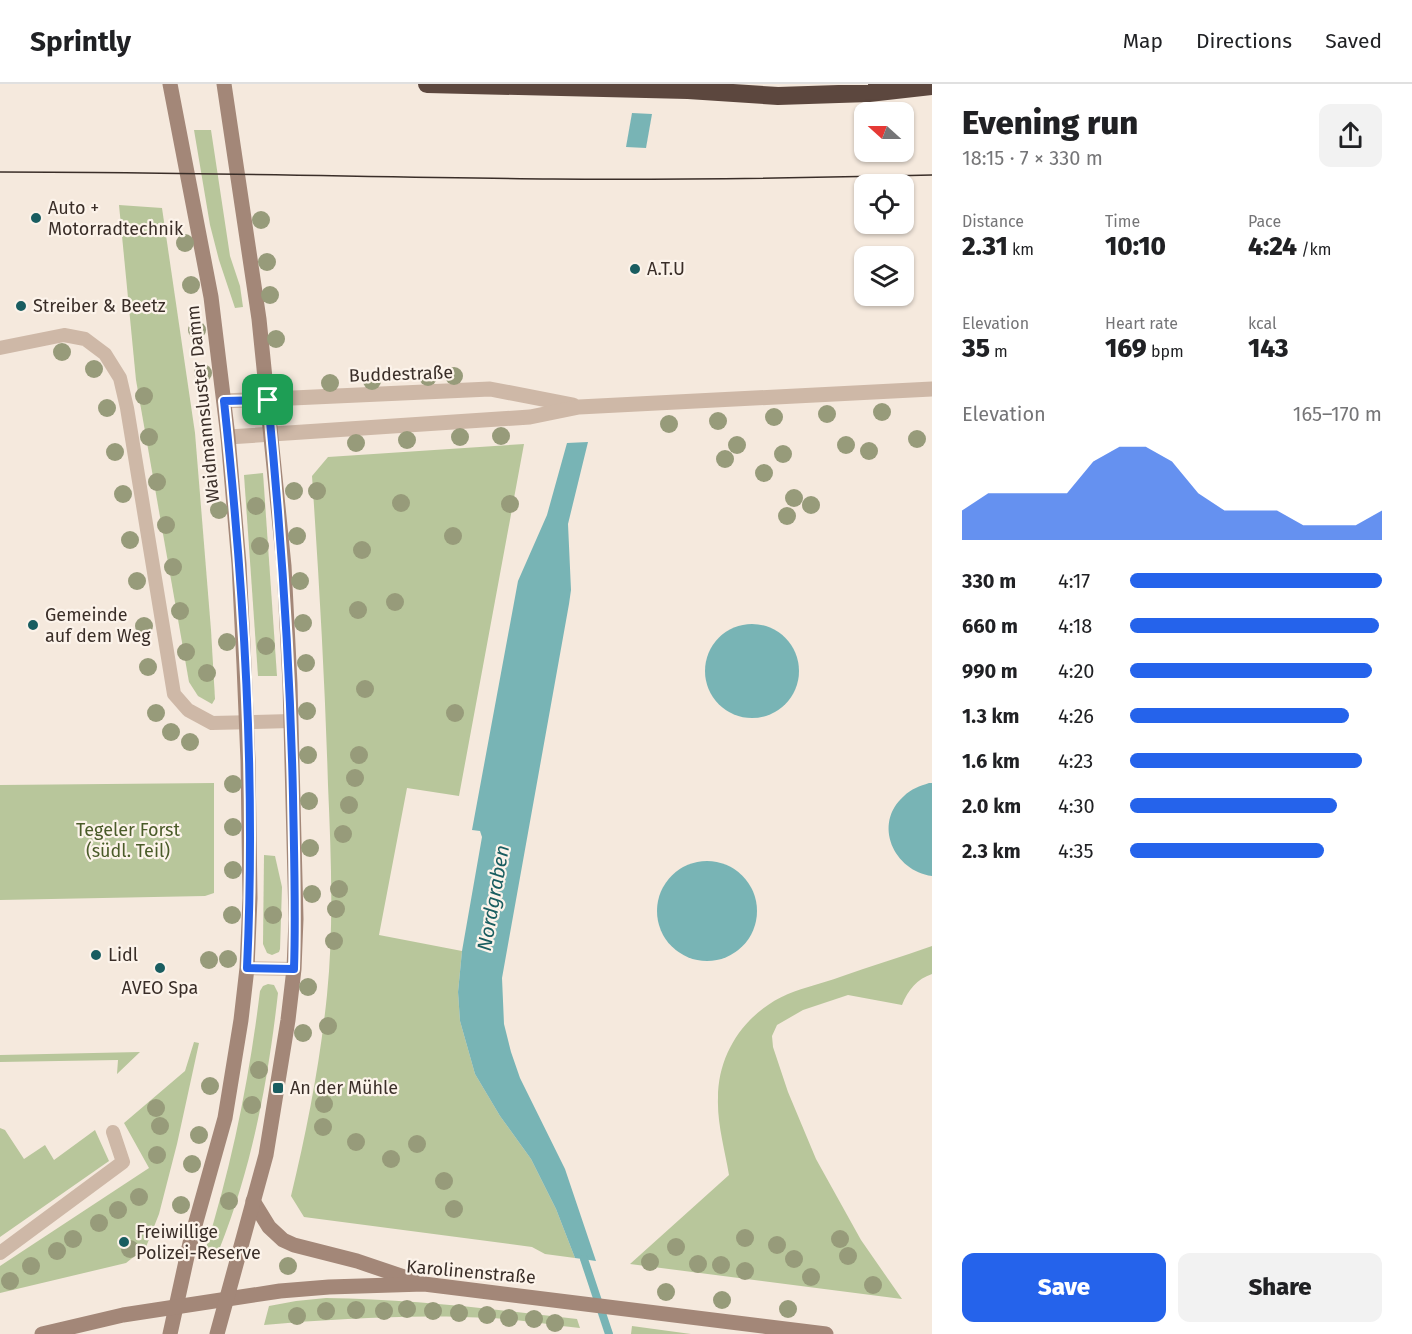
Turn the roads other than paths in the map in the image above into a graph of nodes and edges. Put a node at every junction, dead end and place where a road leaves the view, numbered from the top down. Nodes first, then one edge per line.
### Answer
1 (170, 84) edge
2 (224, 84) edge
3 (427, 84) edge
4 (932, 86) edge
5 (0, 348) edge
6 (932, 389) edge
7 (268, 400) junction
8 (224, 401) junction
9 (579, 407) junction
10 (272, 434) junction
11 (228, 436) junction
12 (291, 721) junction
13 (247, 723) junction
14 (247, 968) junction
15 (294, 969) junction
16 (113, 1132) dead end
17 (254, 1201) junction
18 (0, 1253) edge
19 (424, 1284) junction
20 (226, 1300) junction
21 (176, 1308) junction
22 (42, 1334) edge
23 (170, 1334) edge
24 (217, 1334) edge
25 (826, 1334) edge

1 - 8 main road, Waidmannsluster Damm
2 - 7 main road
3 - 4 highway
5 - 13 lane
6 - 9 street, Buddestraße
7 - 8 street, Buddestraße
7 - 9 street, Buddestraße
7 - 10 main road
8 - 11 main road, Waidmannsluster Damm
9 - 10 street, Buddestraße
10 - 11 street, Buddestraße
10 - 12 main road
11 - 13 main road, Waidmannsluster Damm
12 - 13 lane
12 - 15 main road
13 - 14 main road, Waidmannsluster Damm
14 - 15 lane
14 - 21 main road, Waidmannsluster Damm
15 - 17 main road
16 - 18 lane
17 - 19 main road
17 - 20 main road
19 - 20 main road, Karolinenstraße
19 - 25 main road, Karolinenstraße
20 - 21 main road, Karolinenstraße
20 - 24 main road
21 - 22 main road, Karolinenstraße
21 - 23 main road, Waidmannsluster Damm

